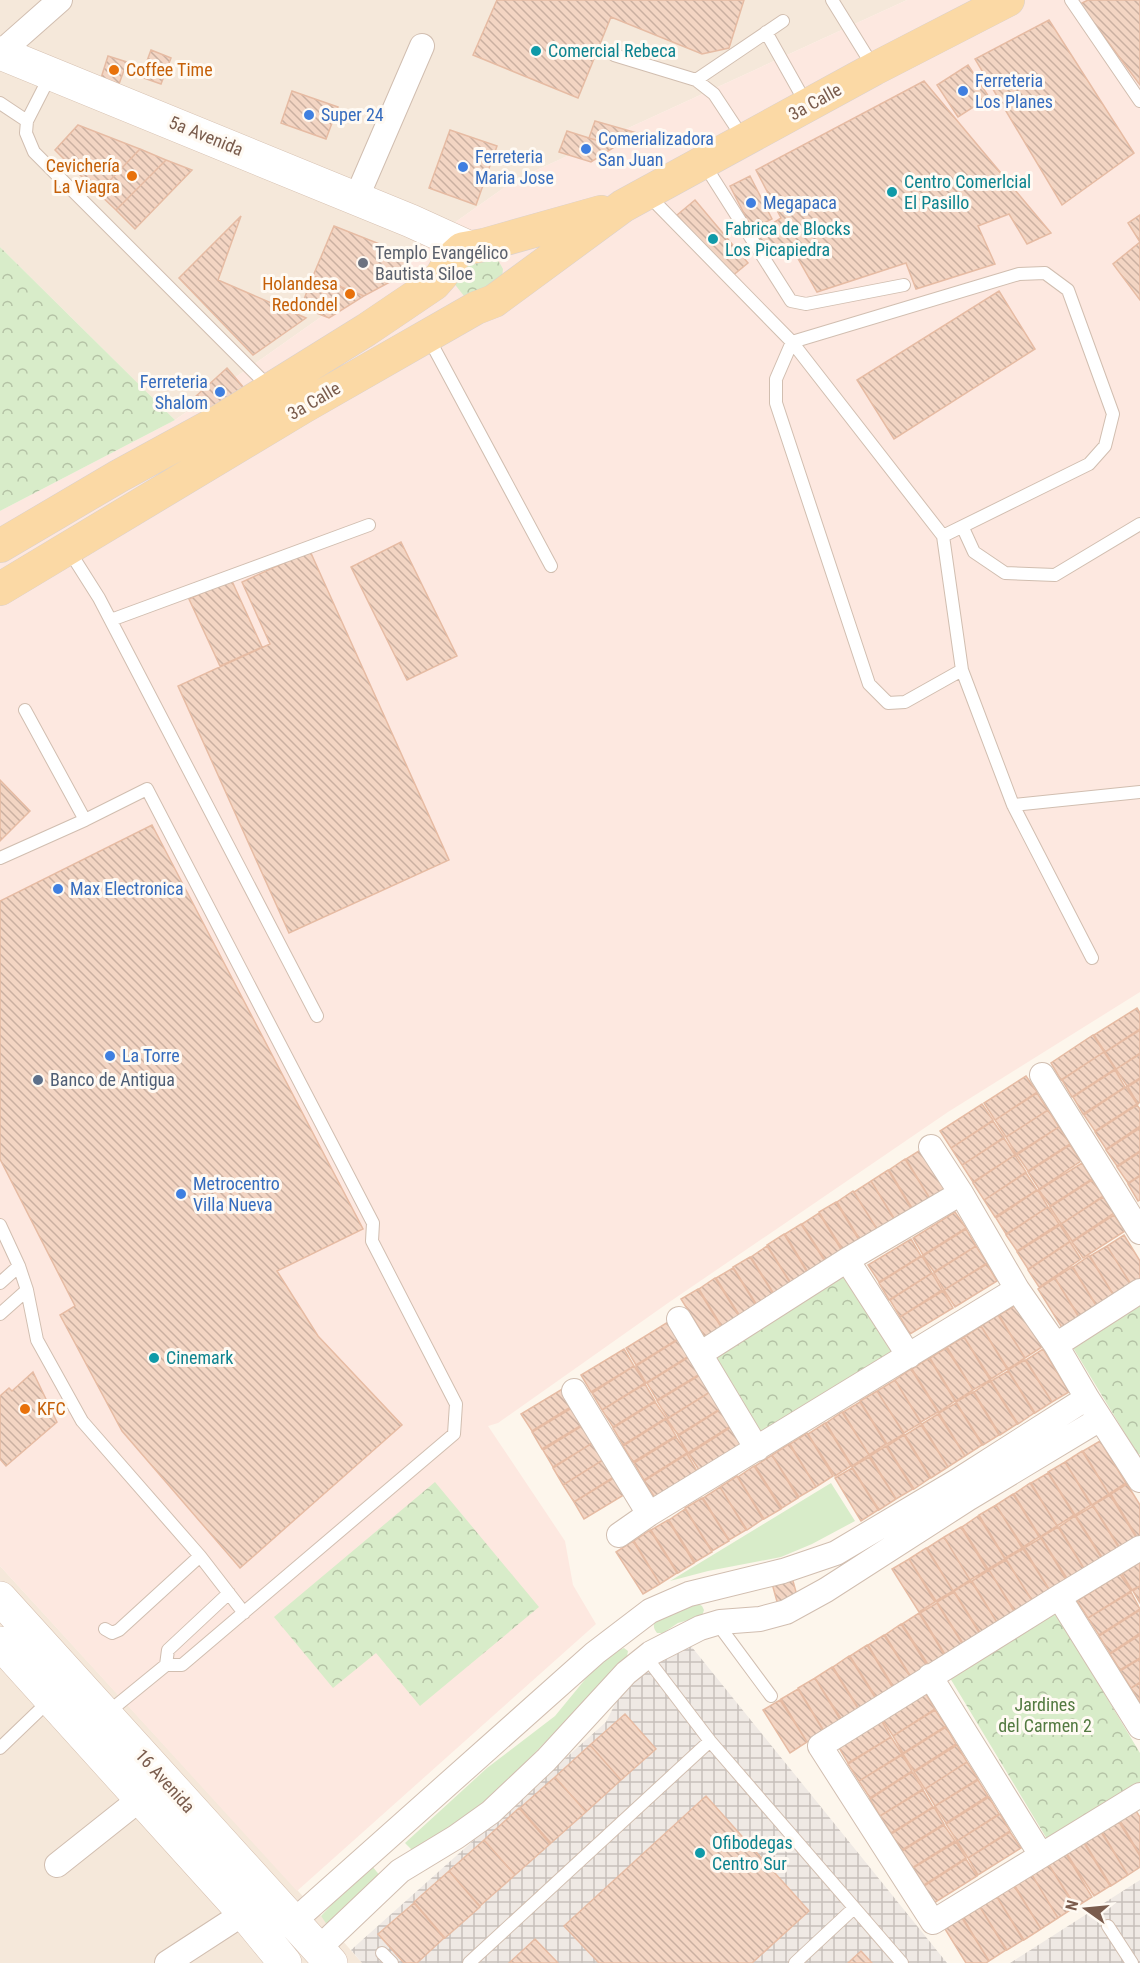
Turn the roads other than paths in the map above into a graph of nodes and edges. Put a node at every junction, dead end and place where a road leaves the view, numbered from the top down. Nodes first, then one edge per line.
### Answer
1 (60, 0) edge
2 (832, 0) edge
3 (1071, 0) edge
4 (993, 3) edge
5 (783, 21) dead end
6 (766, 32) junction
7 (422, 46) dead end
8 (0, 53) edge
9 (614, 55) dead end
10 (874, 69) junction
11 (51, 73) junction
12 (696, 80) junction
13 (1140, 101) edge
14 (0, 102) edge
15 (808, 106) junction
16 (27, 121) junction
17 (744, 140) junction
18 (703, 163) junction
19 (356, 199) junction
20 (635, 200) junction
21 (411, 221) junction
22 (476, 246) junction
23 (904, 285) dead end
24 (501, 294) junction
25 (418, 295) junction
26 (428, 336) junction
27 (792, 342) junction
28 (272, 389) junction
29 (1140, 524) edge
30 (369, 525) dead end
31 (963, 528) junction
32 (943, 537) junction
33 (0, 546) edge
34 (68, 549) junction
35 (551, 566) dead end
36 (0, 589) edge
37 (111, 620) junction
38 (962, 670) junction
39 (25, 710) dead end
40 (1140, 792) edge
41 (1013, 805) junction
42 (85, 820) junction
43 (0, 858) edge
44 (1092, 958) dead end
45 (317, 1016) dead end
46 (1042, 1075) dead end
47 (932, 1147) dead end
48 (962, 1193) junction
49 (0, 1225) edge
50 (1140, 1232) edge
51 (847, 1260) junction
52 (19, 1266) junction
53 (0, 1283) edge
54 (1017, 1289) junction
55 (27, 1290) junction
56 (1140, 1291) edge
57 (0, 1314) edge
58 (679, 1319) dead end
59 (1056, 1345) junction
60 (700, 1354) junction
61 (909, 1356) junction
62 (574, 1391) dead end
63 (1087, 1398) junction
64 (1100, 1419) junction
65 (757, 1449) junction
66 (1138, 1473) edge
67 (963, 1489) junction
68 (649, 1514) junction
69 (619, 1535) dead end
70 (1140, 1548) edge
71 (836, 1553) junction
72 (200, 1556) junction
73 (848, 1575) junction
74 (709, 1589) junction
75 (229, 1593) junction
76 (1059, 1596) junction
77 (0, 1598) edge
78 (244, 1613) junction
79 (717, 1623) junction
80 (105, 1629) dead end
81 (625, 1630) junction
82 (0, 1643) edge
83 (646, 1657) junction
84 (166, 1665) junction
85 (930, 1676) junction
86 (51, 1692) junction
87 (771, 1696) dead end
88 (99, 1717) junction
89 (1140, 1726) edge
90 (710, 1741) junction
91 (0, 1748) edge
92 (1140, 1795) edge
93 (140, 1798) junction
94 (380, 1846) junction
95 (1041, 1855) junction
96 (57, 1865) dead end
97 (400, 1871) junction
98 (854, 1908) junction
99 (244, 1913) junction
100 (293, 1922) junction
101 (1108, 1926) dead end
102 (382, 1953) dead end
103 (325, 1956) edge
104 (167, 1963) edge
105 (285, 1963) edge
106 (392, 1963) edge
107 (468, 1963) edge
108 (795, 1963) edge
109 (902, 1963) edge
110 (1132, 1963) edge

1 - 8 street
2 - 10 lane
3 - 13 lane
4 - 10 main road, 3a Calle
5 - 6 lane
6 - 12 lane
6 - 15 lane
7 - 19 street
8 - 11 main road, 5a Avenida
9 - 12 lane
10 - 15 main road, 3a Calle
11 - 16 lane
11 - 19 main road, 5a Avenida
12 - 17 lane
14 - 16 lane
15 - 17 main road, 3a Calle
16 - 28 lane
17 - 18 main road, 3a Calle
18 - 20 main road, 3a Calle
18 - 23 lane
19 - 21 main road, 5a Avenida
20 - 22 main road, 3a Calle
20 - 24 main road, 3a Calle
20 - 27 lane
21 - 22 main road, 5a Avenida
21 - 25 main road, 5a Avenida
22 - 24 main road
22 - 25 main road, 3a Calle
24 - 26 main road, 3a Calle
25 - 28 main road, 3a Calle
26 - 34 main road, 3a Calle
26 - 35 lane
27 - 31 lane
27 - 32 lane
27 - 38 lane
28 - 33 main road, 3a Calle
29 - 31 lane
30 - 37 lane
31 - 32 lane
32 - 38 lane
34 - 36 main road, 3a Calle
34 - 37 lane
37 - 45 lane
38 - 41 lane
39 - 42 lane
40 - 41 lane
41 - 44 lane
42 - 43 lane
42 - 78 lane
46 - 50 street
47 - 48 street
48 - 51 street
48 - 54 street
49 - 52 lane
51 - 60 street
51 - 61 street
52 - 53 lane
52 - 55 lane
54 - 59 street
54 - 61 street
55 - 57 lane
55 - 72 lane
56 - 59 street
58 - 60 street
59 - 63 street
60 - 65 street
61 - 65 street
62 - 68 street
63 - 64 street
63 - 67 street
64 - 66 street
64 - 67 street
65 - 68 street
67 - 71 street
67 - 73 street
68 - 69 street
70 - 76 street
71 - 73 street
71 - 74 street
72 - 75 lane
72 - 80 lane
73 - 79 street
74 - 79 street
74 - 81 street
75 - 78 lane
75 - 84 lane
76 - 85 street
76 - 89 street
77 - 88 main road, 16 Avenida
78 - 84 lane
79 - 83 street
79 - 87 lane
81 - 83 street
81 - 94 street
82 - 86 main road, 16 Avenida
83 - 90 lane
83 - 97 street
84 - 88 lane
85 - 95 street
85 - 95 street
86 - 91 lane
86 - 93 main road, 16 Avenida
88 - 100 main road, 16 Avenida
90 - 98 lane
90 - 107 lane
92 - 95 street
93 - 96 street
93 - 99 main road, 16 Avenida
94 - 97 street
94 - 100 street
97 - 103 street
98 - 108 lane
98 - 109 lane
99 - 104 street
99 - 105 main road, 16 Avenida
100 - 103 main road, 16 Avenida
101 - 110 lane
102 - 106 lane

